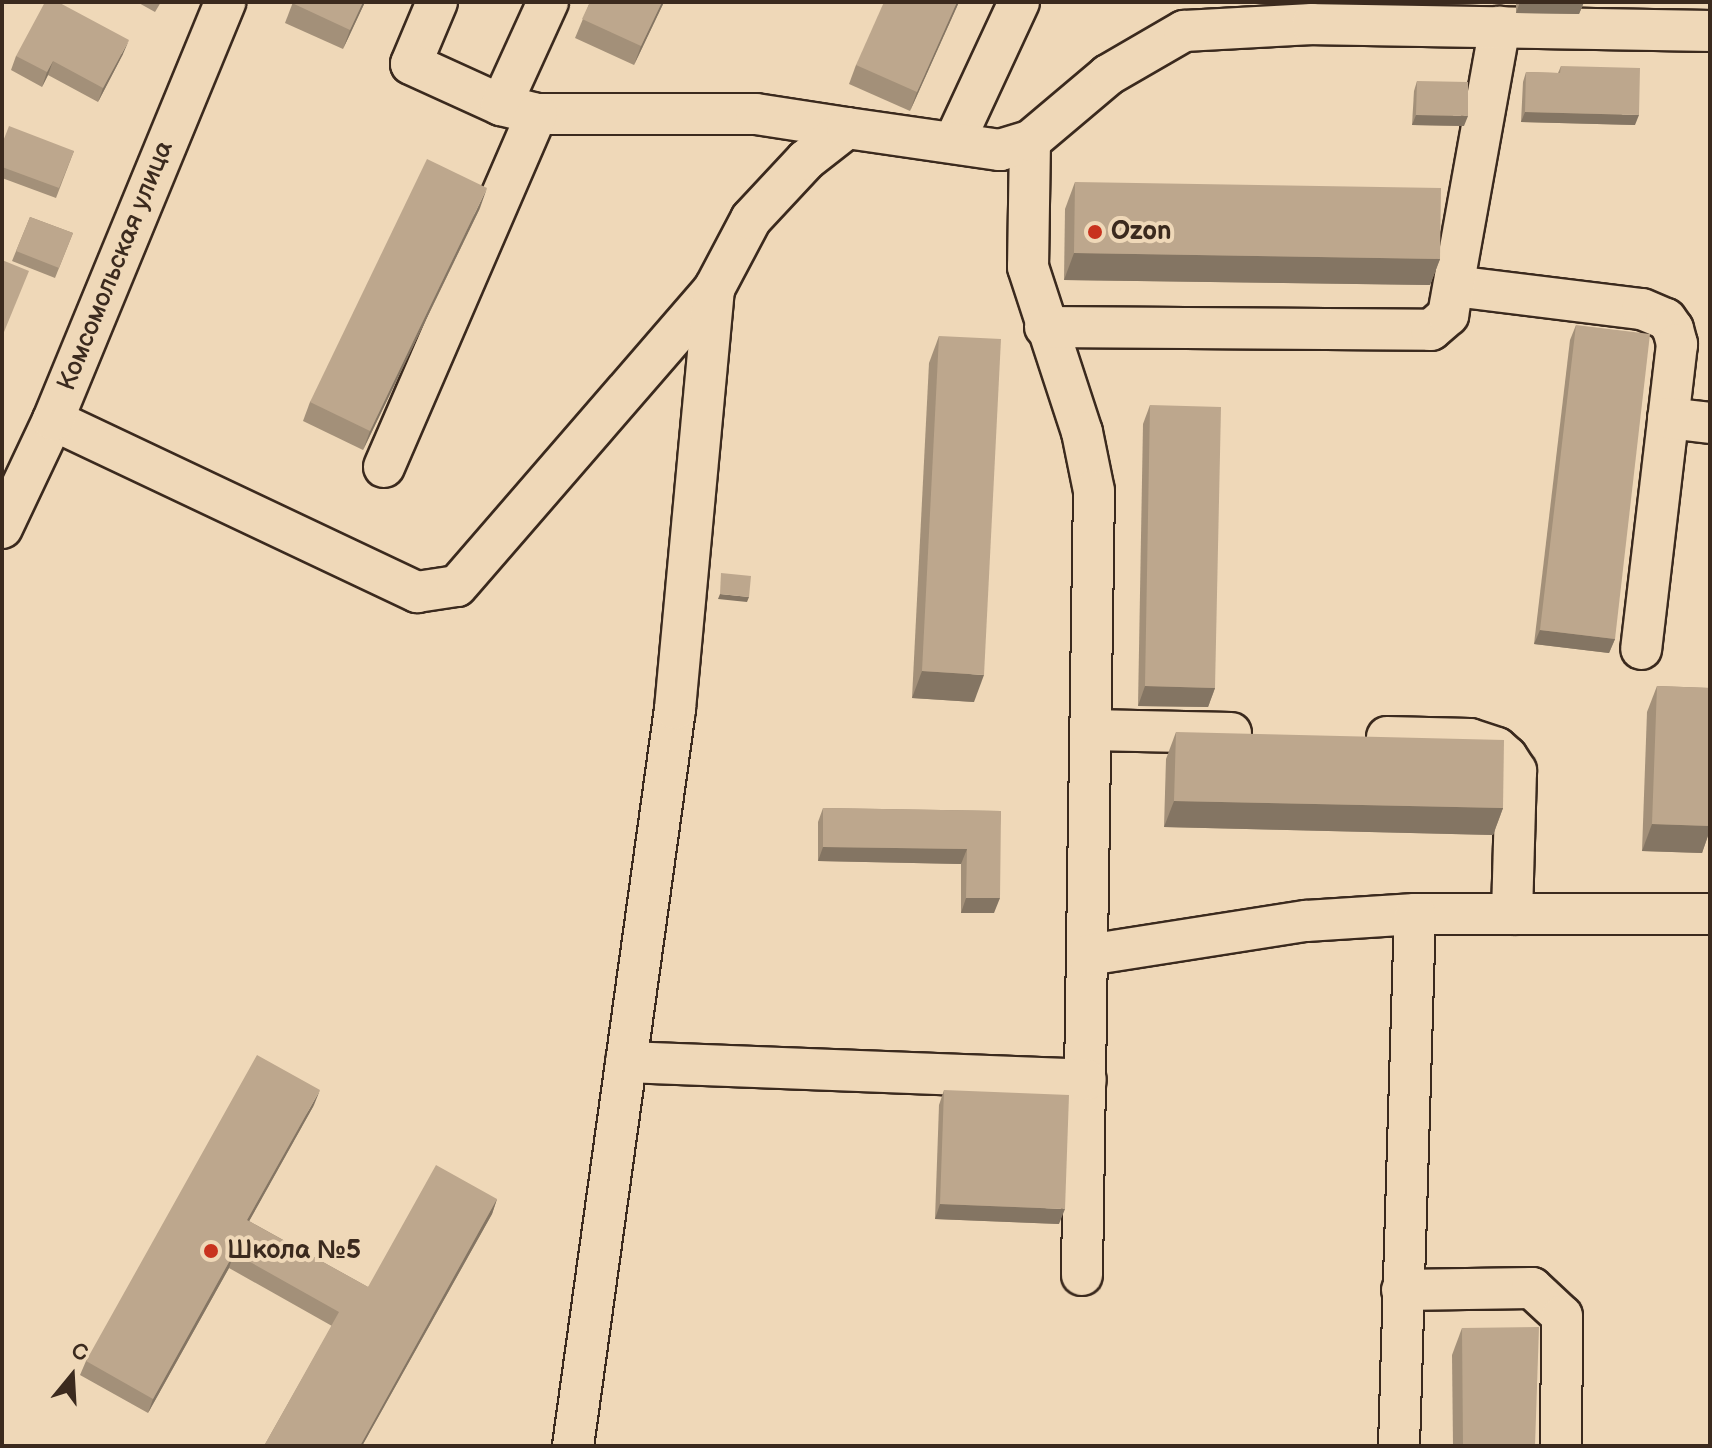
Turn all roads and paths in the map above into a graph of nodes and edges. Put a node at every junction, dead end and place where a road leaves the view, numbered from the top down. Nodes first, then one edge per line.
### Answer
1 (225, 2) edge
2 (437, 2) edge
3 (548, 2) edge
4 (1019, 2) edge
5 (1384, 14) edge
6 (1612, 16) edge
7 (1500, 27) junction
8 (1710, 31) edge
9 (519, 110) junction
10 (847, 128) junction
11 (955, 140) junction
12 (1030, 141) junction
13 (1454, 286) junction
14 (714, 289) junction
15 (1045, 327) junction
16 (1668, 418) junction
17 (53, 420) junction
18 (1710, 423) edge
19 (384, 467) dead end
20 (2, 528) edge
21 (1641, 649) dead end
22 (1091, 730) junction
23 (1265, 734) edge
24 (1343, 736) edge
25 (1415, 914) junction
26 (1512, 914) junction
27 (1710, 914) edge
28 (1088, 955) junction
29 (626, 1062) junction
30 (1086, 1080) junction
31 (1082, 1275) dead end
32 (1402, 1290) junction
33 (573, 1446) edge
34 (1399, 1446) edge
35 (1561, 1446) edge

1 - 17 street, Комсомольская улица
2 - 9 street
3 - 9 street
4 - 11 street
5 - 7 street
5 - 12 street
6 - 7 street
6 - 8 street
7 - 13 street
9 - 10 street
9 - 19 street
10 - 11 street
10 - 14 street
11 - 12 street
12 - 15 street
13 - 15 street
13 - 16 street
14 - 17 street
14 - 29 street
15 - 22 street
16 - 18 street
16 - 21 street
17 - 20 street, Комсомольская улица
22 - 23 street
22 - 28 street
24 - 26 street
25 - 26 street
25 - 28 street
25 - 32 street
26 - 27 street
28 - 30 street
29 - 30 street
29 - 33 street
30 - 31 street
32 - 34 street
32 - 35 street

